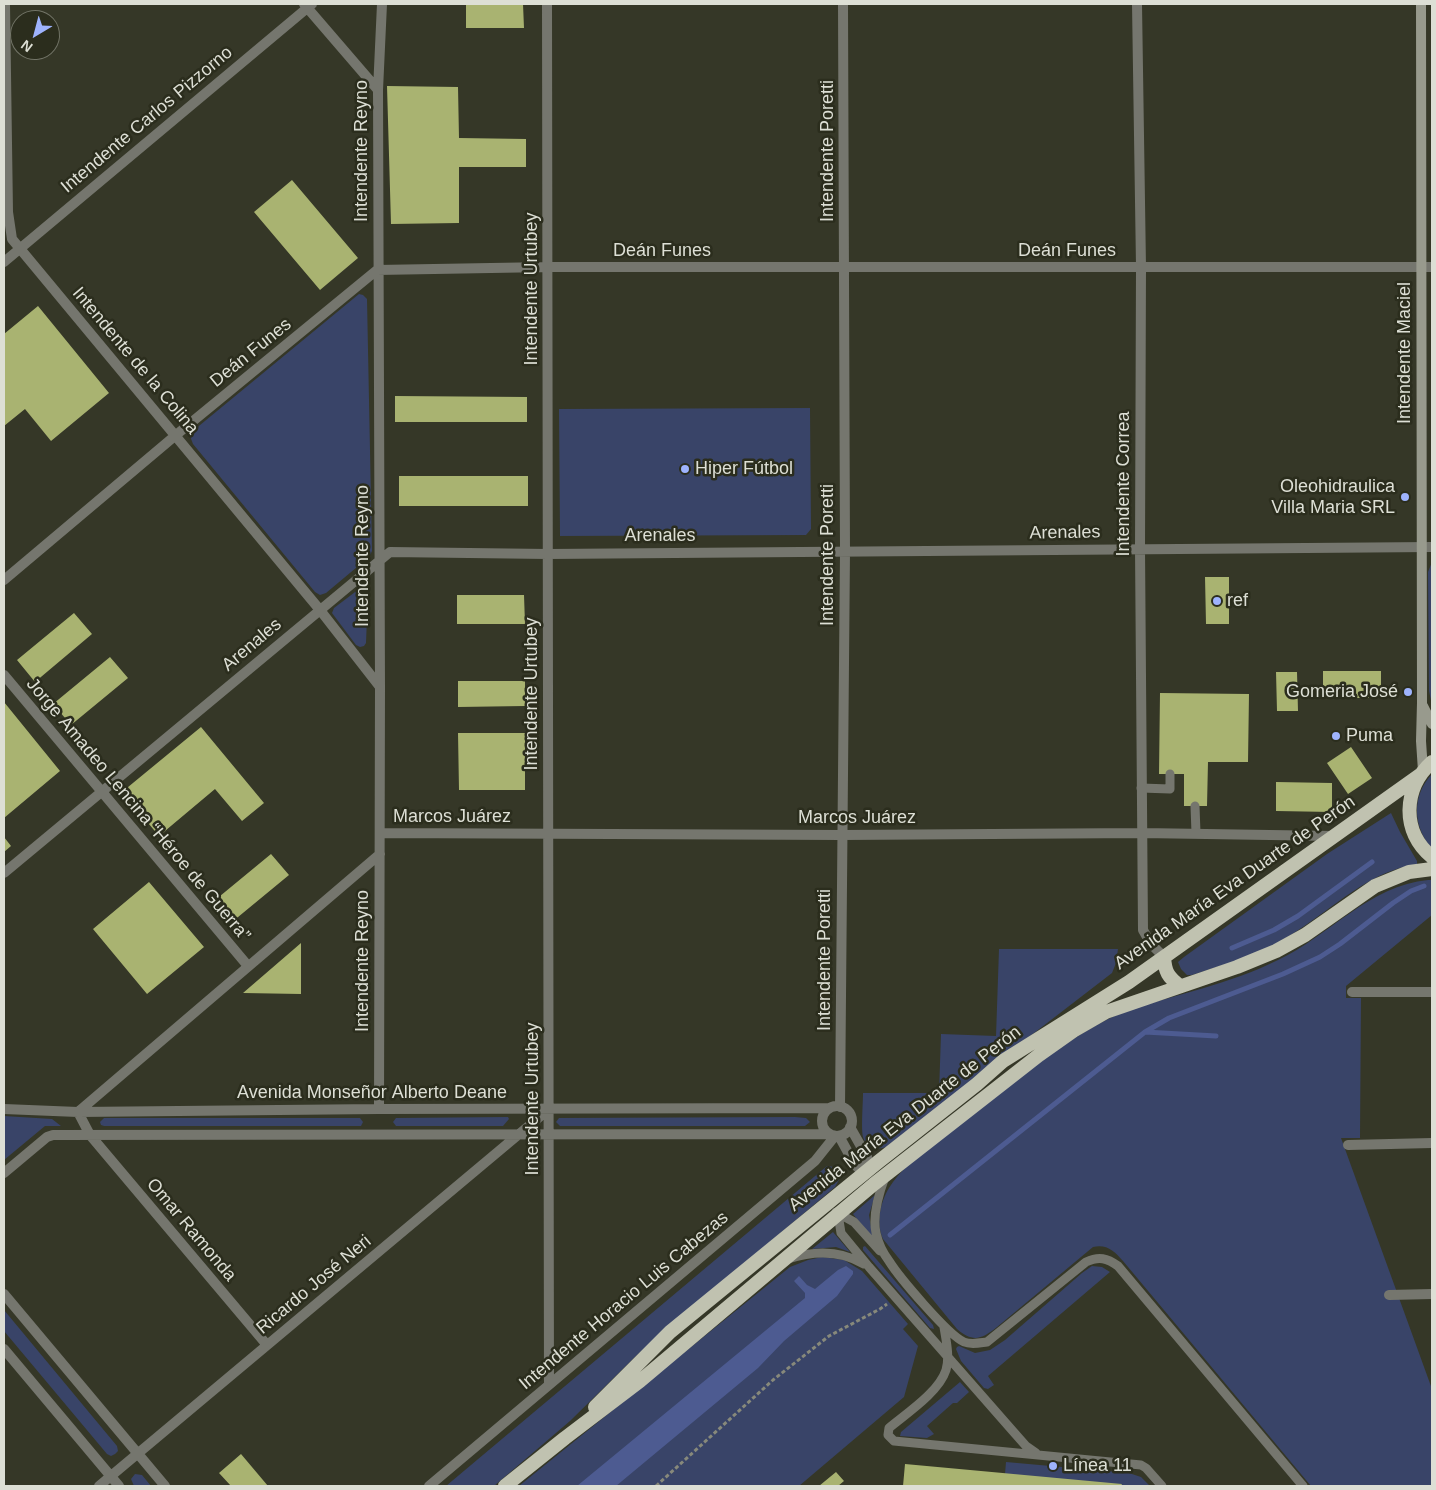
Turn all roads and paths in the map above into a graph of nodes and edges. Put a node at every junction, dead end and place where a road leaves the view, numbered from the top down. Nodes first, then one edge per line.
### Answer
1 (5, 4) edge
2 (382, 4) edge
3 (547, 4) edge
4 (843, 4) edge
5 (1137, 4) edge
6 (1421, 4) edge
7 (307, 5) edge
8 (378, 90) junction
9 (19, 249) junction
10 (4, 262) edge
11 (844, 266) junction
12 (548, 267) junction
13 (1141, 267) junction
14 (1427, 267) edge
15 (377, 270) junction
16 (176, 435) junction
17 (1421, 547) junction
18 (1432, 547) edge
19 (1140, 549) junction
20 (845, 552) junction
21 (548, 554) junction
22 (380, 560) junction
23 (4, 580) edge
24 (320, 610) junction
25 (4, 676) edge
26 (380, 687) junction
27 (1422, 703) junction
28 (1432, 724) edge
29 (1425, 769) edge
30 (1170, 774) dead end
31 (1141, 788) junction
32 (101, 792) junction
33 (1195, 806) dead end
34 (380, 833) junction
35 (549, 833) junction
36 (1142, 833) junction
37 (1196, 833) junction
38 (842, 835) junction
39 (1334, 836) junction
40 (380, 854) junction
41 (1432, 857) edge
42 (1432, 869) edge
43 (4, 873) edge
44 (1164, 957) junction
45 (248, 966) junction
46 (1180, 986) junction
47 (1352, 992) dead end
48 (1432, 992) edge
49 (835, 1108) junction
50 (4, 1109) edge
51 (379, 1109) junction
52 (549, 1109) junction
53 (78, 1112) junction
54 (850, 1127) junction
55 (90, 1135) junction
56 (518, 1135) junction
57 (549, 1135) junction
58 (835, 1135) junction
59 (1432, 1143) edge
60 (1348, 1145) dead end
61 (4, 1173) edge
62 (864, 1173) junction
63 (886, 1175) junction
64 (874, 1184) junction
65 (828, 1202) junction
66 (838, 1214) junction
67 (888, 1260) junction
68 (781, 1262) junction
69 (869, 1267) junction
70 (4, 1294) edge
71 (1432, 1294) edge
72 (1389, 1295) dead end
73 (890, 1302) dead end
74 (944, 1327) junction
75 (267, 1345) junction
76 (4, 1349) edge
77 (947, 1356) junction
78 (549, 1385) junction
79 (565, 1438) junction
80 (138, 1454) junction
81 (1038, 1454) junction
82 (111, 1476) junction
83 (99, 1486) edge
84 (119, 1486) edge
85 (165, 1486) edge
86 (429, 1486) edge
87 (505, 1486) edge
88 (656, 1486) edge
89 (1162, 1486) edge
90 (1303, 1486) edge

1 - 9 street, Intendente de la Colina
2 - 8 street, Intendente Reyno
3 - 12 street, Intendente Urtubey
4 - 11 street, Intendente Poretti
5 - 13 street, Intendente Correa
6 - 14 main road, Intendente Maciel
7 - 8 street
7 - 9 street, Intendente Carlos Pizzorno
8 - 15 street, Intendente Reyno
9 - 10 street, Intendente Carlos Pizzorno
9 - 16 street, Intendente de la Colina
11 - 12 street, Deán Funes
11 - 13 street, Deán Funes
11 - 20 street, Intendente Poretti
12 - 15 street, Deán Funes
12 - 21 street, Intendente Urtubey
13 - 14 street, Deán Funes
13 - 19 street, Intendente Correa
14 - 17 main road, Intendente Maciel
15 - 16 street, Deán Funes
15 - 22 street, Intendente Reyno
16 - 23 street, Deán Funes
16 - 24 street, Intendente de la Colina
17 - 18 street, Arenales
17 - 19 street, Arenales
17 - 27 main road, Intendente Maciel
19 - 20 street, Arenales
19 - 31 street, Intendente Correa
20 - 21 street, Arenales
20 - 38 street, Intendente Poretti
21 - 22 street, Arenales
21 - 35 street, Intendente Urtubey
22 - 24 street, Arenales
22 - 26 street, Intendente Reyno
24 - 26 street, Intendente de la Colina
24 - 32 street, Arenales
25 - 32 street, Jorge Amadeo Lencina “Héroe de Guerra”
26 - 34 street, Intendente Reyno
27 - 28 main road, Intendente Maciel
27 - 29 main road, Intendente Maciel
29 - 39 highway, Avenida María Eva Duarte de Perón
29 - 41 highway
30 - 31 lane
31 - 36 street, Intendente Correa
32 - 43 street, Arenales
32 - 45 street, Jorge Amadeo Lencina “Héroe de Guerra”
33 - 37 lane
34 - 35 street, Marcos Juárez
34 - 40 street, Intendente Reyno
35 - 38 street, Marcos Juárez
35 - 52 street, Intendente Urtubey
36 - 37 street, Marcos Juárez
36 - 38 street, Marcos Juárez
36 - 44 street, Intendente Correa
37 - 39 street, Marcos Juárez
38 - 49 street, Intendente Poretti
39 - 44 highway, Avenida María Eva Duarte de Perón
40 - 45 street
40 - 51 street, Intendente Reyno
42 - 46 highway, Avenida María Eva Duarte de Perón
44 - 46 highway
44 - 62 highway, Avenida María Eva Duarte de Perón
45 - 53 street
46 - 63 highway, Avenida María Eva Duarte de Perón
47 - 48 street
49 - 52 street, Avenida Monseñor Alberto Deane
49 - 54 street
49 - 58 street
50 - 53 street, Avenida Monseñor Alberto Deane
51 - 52 street, Avenida Monseñor Alberto Deane
51 - 53 street, Avenida Monseñor Alberto Deane
52 - 56 street, Ricardo José Neri
52 - 57 street, Intendente Urtubey
53 - 55 street, Omar Ramonda
54 - 58 street
54 - 62 street
55 - 56 street
55 - 61 street
55 - 75 street, Omar Ramonda
56 - 57 street
56 - 75 street, Ricardo José Neri
57 - 58 street
57 - 78 street, Intendente Urtubey
58 - 62 street
58 - 78 street, Intendente Horacio Luis Cabezas
59 - 60 street
62 - 64 highway
62 - 65 highway, Avenida María Eva Duarte de Perón
63 - 64 highway, Avenida María Eva Duarte de Perón
63 - 67 lane
64 - 66 highway, Avenida María Eva Duarte de Perón
65 - 66 lane
65 - 79 highway, Avenida María Eva Duarte de Perón
66 - 67 lane
66 - 68 highway, Avenida María Eva Duarte de Perón
66 - 69 lane
67 - 74 lane
68 - 69 lane
68 - 79 highway, Avenida María Eva Duarte de Perón
69 - 77 lane
70 - 80 street
71 - 72 street
73 - 88 path
74 - 77 lane
74 - 90 lane
75 - 80 street, Ricardo José Neri
76 - 82 street
77 - 81 lane
77 - 81 lane
78 - 86 street, Intendente Horacio Luis Cabezas
79 - 87 highway, Avenida María Eva Duarte de Perón
80 - 82 street, Ricardo José Neri
80 - 85 street
81 - 89 lane
82 - 83 street, Ricardo José Neri
82 - 84 street

